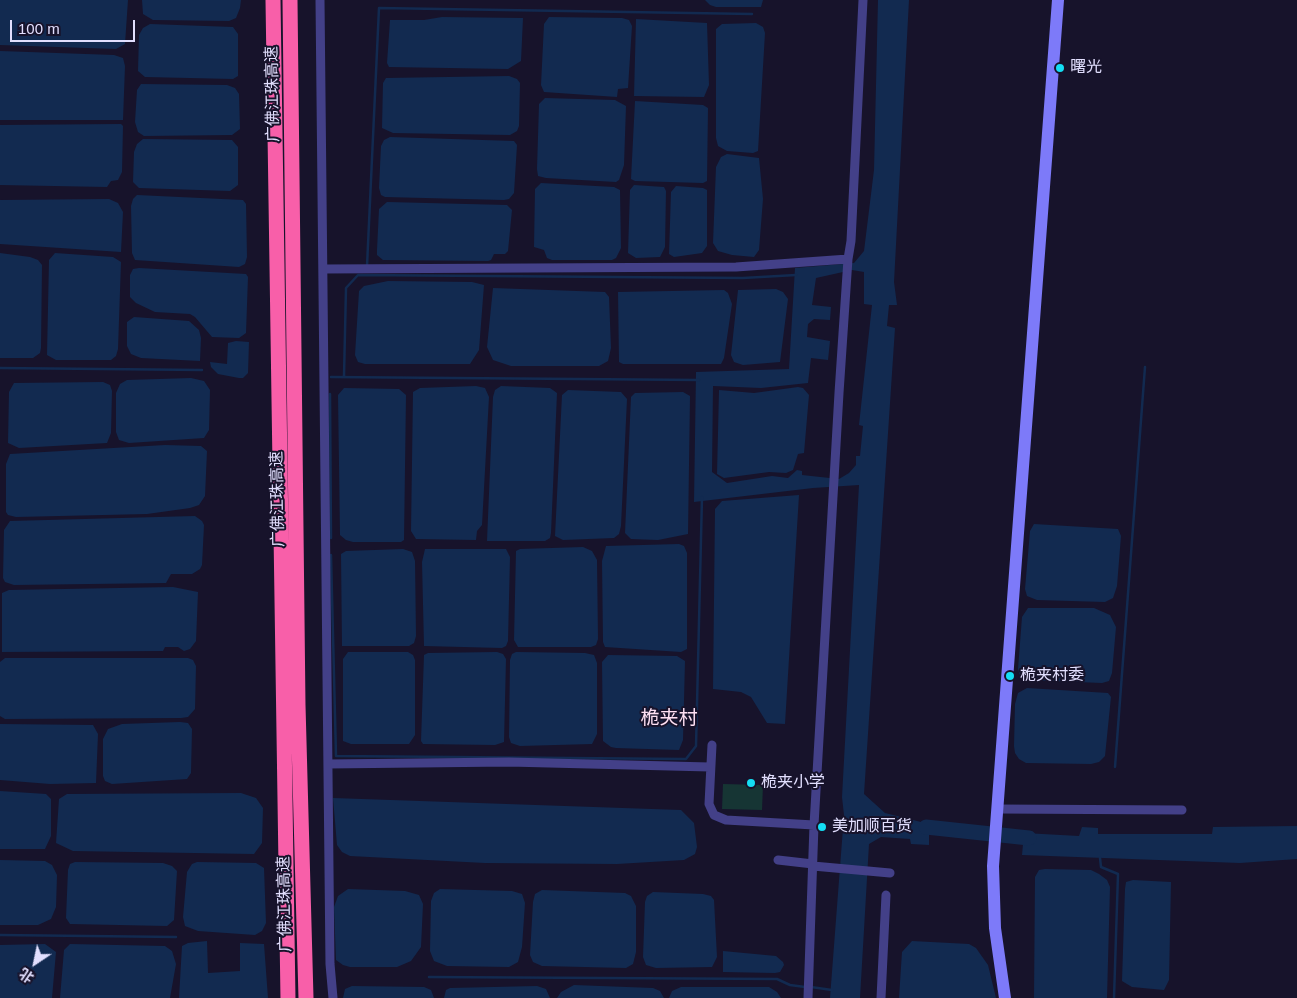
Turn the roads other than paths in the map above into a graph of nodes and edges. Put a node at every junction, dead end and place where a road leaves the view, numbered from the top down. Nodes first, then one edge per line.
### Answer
1 (273, 0) edge
2 (290, 0) edge
3 (320, 0) edge
4 (862, 0) edge
5 (1058, 0) edge
6 (848, 259) junction
7 (323, 269) junction
8 (712, 745) dead end
9 (328, 764) junction
10 (710, 767) junction
11 (997, 809) junction
12 (1182, 810) dead end
13 (814, 825) junction
14 (778, 860) dead end
15 (813, 865) junction
16 (890, 873) dead end
17 (886, 894) dead end
18 (288, 998) edge
19 (306, 998) edge
20 (333, 998) edge
21 (808, 998) edge
22 (881, 998) edge
23 (1005, 998) edge

1 - 18 highway, 广佛江珠高速
2 - 19 highway, 广佛江珠高速
3 - 7 street
4 - 6 street
5 - 11 street
6 - 7 street
6 - 13 street
7 - 9 street
8 - 10 street
9 - 10 street
9 - 20 street
10 - 13 street
11 - 12 street
11 - 23 street
13 - 15 street
14 - 15 street
15 - 16 street
15 - 21 street
17 - 22 street

